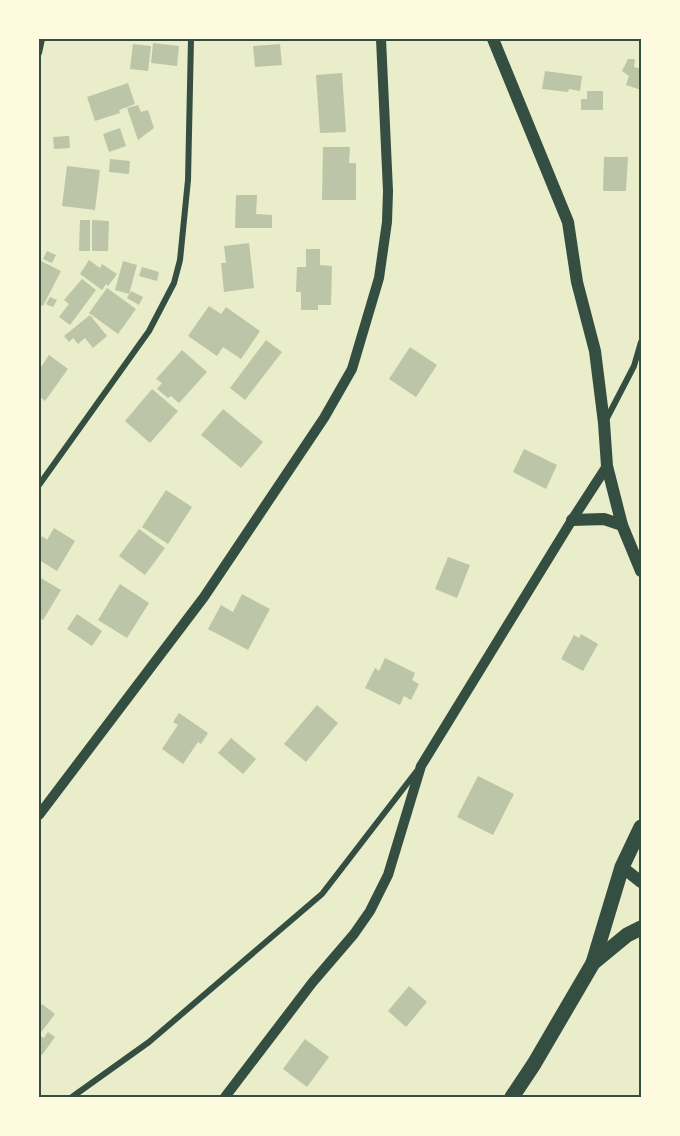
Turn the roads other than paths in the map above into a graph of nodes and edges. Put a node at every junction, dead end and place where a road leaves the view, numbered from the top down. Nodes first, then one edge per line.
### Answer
1 (42, 39) edge
2 (191, 39) edge
3 (381, 39) edge
4 (493, 39) edge
5 (39, 53) edge
6 (641, 342) edge
7 (604, 423) junction
8 (607, 466) junction
9 (39, 484) edge
10 (572, 520) junction
11 (622, 525) junction
12 (641, 571) edge
13 (421, 766) junction
14 (39, 815) edge
15 (641, 827) edge
16 (636, 851) edge
17 (622, 867) junction
18 (641, 882) edge
19 (641, 928) edge
20 (593, 963) junction
21 (72, 1097) edge
22 (225, 1097) edge
23 (512, 1097) edge

1 - 5 street
2 - 9 street
3 - 14 street
4 - 7 main road
6 - 7 street
7 - 8 main road
8 - 10 street
8 - 11 main road
10 - 11 main road
10 - 13 street
11 - 12 main road
13 - 21 street
13 - 22 street
15 - 16 main road
16 - 17 main road
17 - 18 main road
17 - 20 main road
19 - 20 main road
20 - 23 main road

